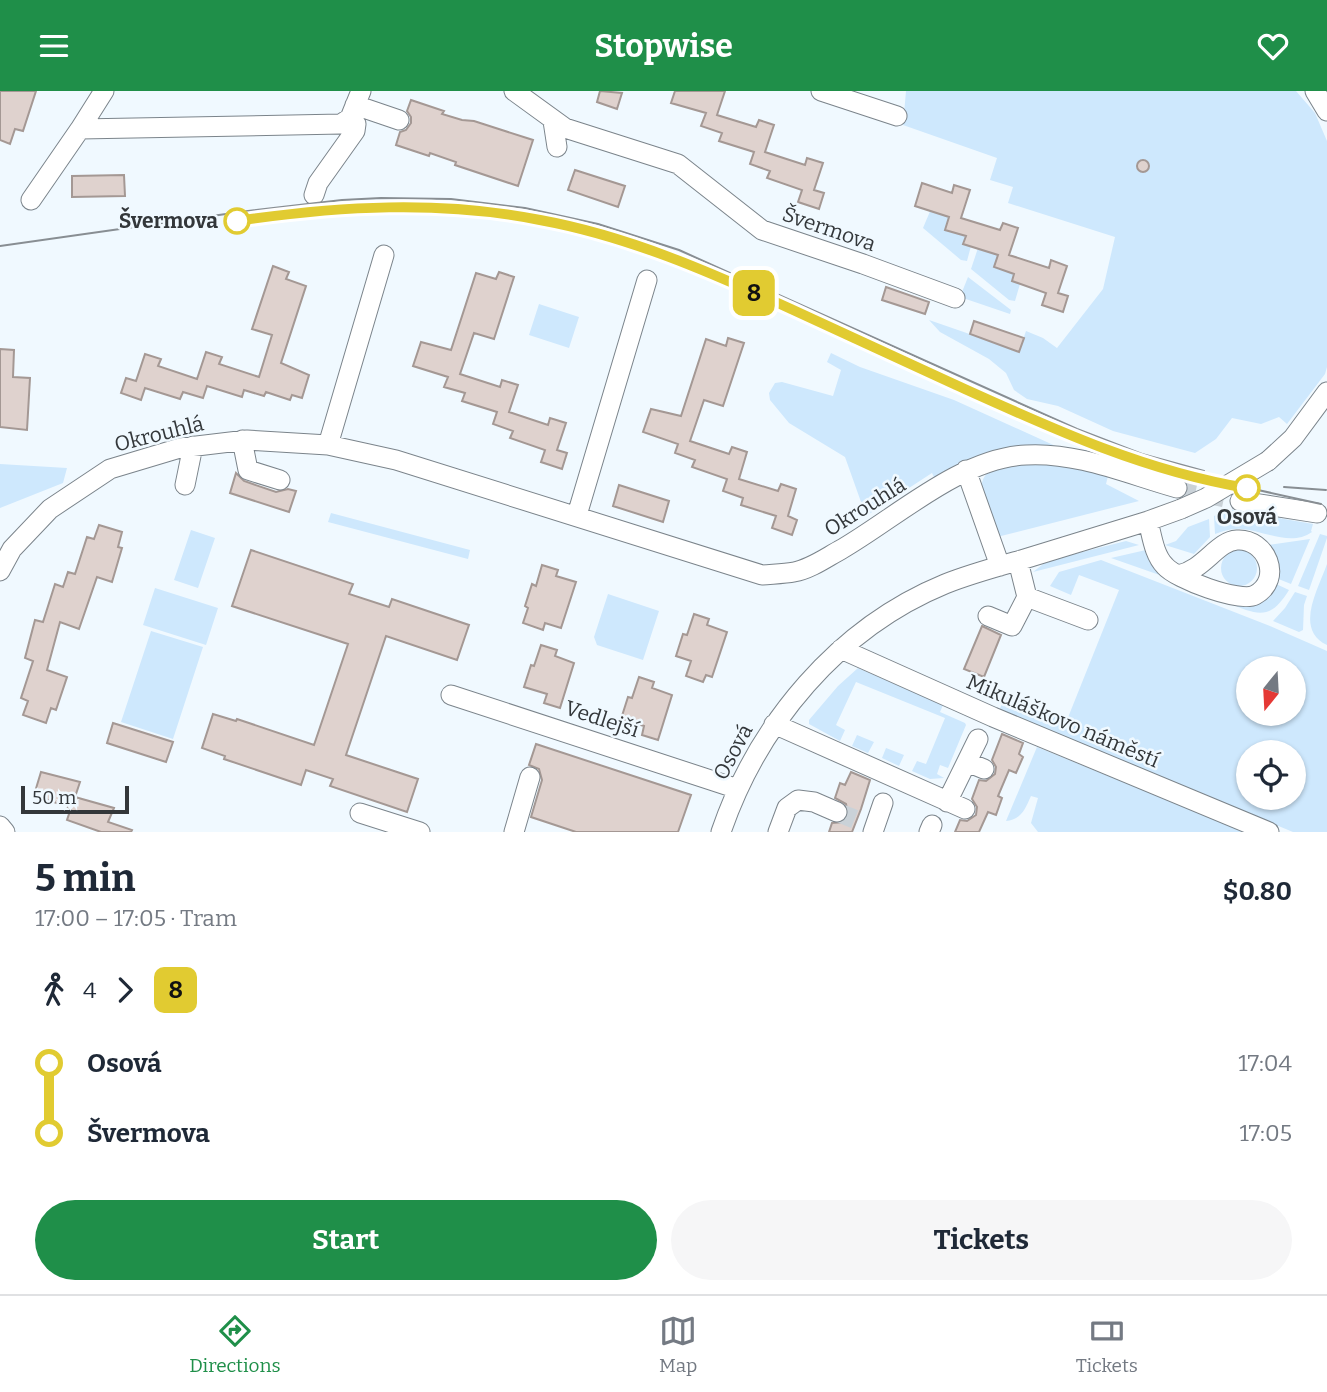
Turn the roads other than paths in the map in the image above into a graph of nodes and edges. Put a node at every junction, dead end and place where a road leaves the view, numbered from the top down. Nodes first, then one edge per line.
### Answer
1 (104, 91) edge
2 (514, 91) edge
3 (821, 91) edge
4 (1315, 91) edge
5 (868, 99) edge
6 (357, 107) edge
7 (1327, 111) edge
8 (897, 116) dead end
9 (399, 120) dead end
10 (554, 121) junction
11 (80, 129) junction
12 (557, 147) dead end
13 (314, 195) dead end
14 (31, 200) dead end
15 (384, 255) dead end
16 (648, 280) dead end
17 (955, 298) dead end
18 (1327, 392) edge
19 (242, 440) junction
20 (328, 445) junction
21 (193, 446) junction
22 (966, 470) junction
23 (280, 480) dead end
24 (185, 485) dead end
25 (1177, 488) tunnel mouth
26 (1240, 501) tunnel mouth
27 (1317, 513) dead end
28 (577, 516) junction
29 (1148, 521) junction
30 (1009, 563) junction
31 (0, 571) edge
32 (1178, 575) dead end
33 (1027, 597) junction
34 (988, 616) dead end
35 (1088, 620) dead end
36 (841, 649) junction
37 (452, 695) dead end
38 (774, 724) junction
39 (978, 739) dead end
40 (530, 777) dead end
41 (738, 789) junction
42 (883, 803) dead end
43 (837, 812) tunnel mouth
44 (360, 813) dead end
45 (0, 826) edge
46 (872, 828) edge
47 (5, 832) edge
48 (420, 832) edge
49 (514, 832) edge
50 (721, 832) edge
51 (778, 832) edge
52 (1269, 832) edge

1 - 11 street
2 - 10 street, Švermova
3 - 5 street
4 - 7 street
5 - 8 street
6 - 9 street
6 - 11 street
6 - 13 street
10 - 12 street
10 - 17 street, Švermova
11 - 14 street
15 - 20 street
16 - 28 street
18 - 29 street, Osová, bridge
19 - 20 street, Okrouhlá
19 - 21 street, Okrouhlá
19 - 23 street
20 - 28 street, Okrouhlá
21 - 24 street
21 - 31 street, Okrouhlá
22 - 25 street, Okrouhlá
22 - 28 street, Okrouhlá
22 - 30 street
26 - 27 street
29 - 30 street, Osová
29 - 32 street
30 - 33 street
30 - 36 street, Osová
33 - 34 street
33 - 35 street
36 - 38 street, Osová
36 - 52 street, Mikuláškovo náměstí
37 - 41 street, Vedlejší
38 - 39 street
38 - 41 street, Osová
40 - 49 street
41 - 50 street, Osová
42 - 46 street
43 - 51 street
44 - 48 street
45 - 47 street

